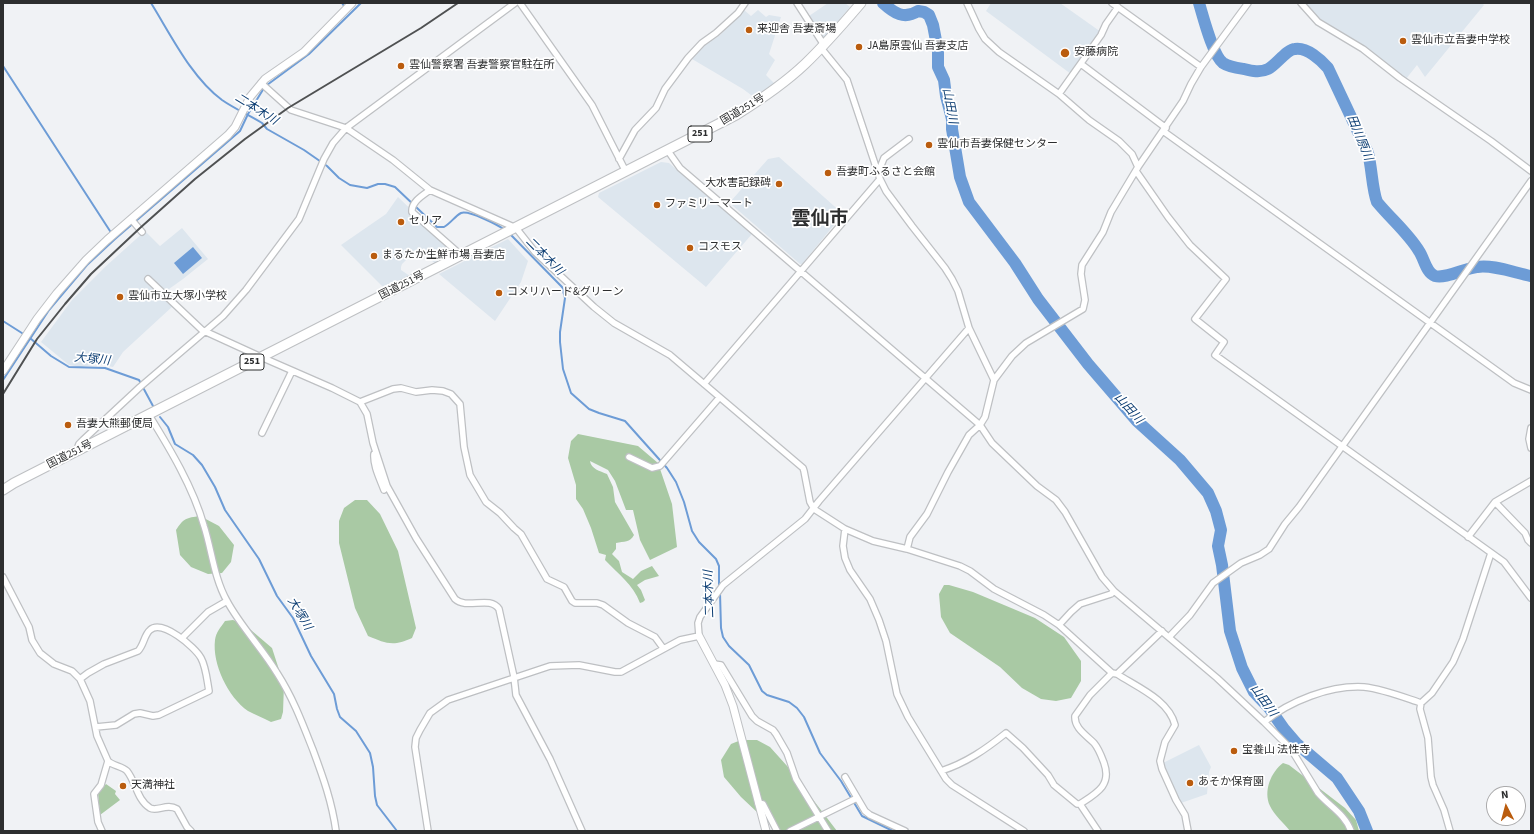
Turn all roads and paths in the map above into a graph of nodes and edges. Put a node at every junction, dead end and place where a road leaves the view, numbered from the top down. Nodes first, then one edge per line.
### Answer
1 (352, 3) edge
2 (515, 3) edge
3 (520, 3) edge
4 (745, 3) edge
5 (797, 3) edge
6 (861, 3) edge
7 (967, 3) edge
8 (1112, 3) edge
9 (1248, 3) edge
10 (1301, 3) edge
11 (1118, 7) junction
12 (823, 47) junction
13 (1081, 64) junction
14 (1201, 67) junction
15 (261, 83) junction
16 (1060, 94) junction
17 (346, 128) junction
18 (1164, 130) junction
19 (909, 140) dead end
20 (668, 151) junction
21 (619, 158) junction
22 (1137, 169) junction
23 (1531, 171) edge
24 (626, 172) junction
25 (879, 176) junction
26 (1531, 182) edge
27 (430, 190) junction
28 (131, 219) junction
29 (514, 229) junction
30 (142, 232) dead end
31 (462, 256) junction
32 (801, 271) junction
33 (148, 279) dead end
34 (1431, 322) junction
35 (969, 328) junction
36 (204, 331) junction
37 (261, 358) junction
38 (3, 371) edge
39 (292, 372) junction
40 (926, 379) junction
41 (994, 380) junction
42 (704, 384) junction
43 (1531, 390) edge
44 (719, 398) junction
45 (360, 402) junction
46 (149, 415) junction
47 (980, 425) junction
48 (1531, 428) edge
49 (262, 433) dead end
50 (1343, 447) junction
51 (1531, 448) edge
52 (76, 452) junction
53 (376, 453) junction
54 (629, 457) dead end
55 (1531, 481) edge
56 (3, 490) edge
57 (384, 490) dead end
58 (1495, 502) junction
59 (814, 509) junction
60 (845, 529) junction
61 (1468, 537) junction
62 (1531, 543) edge
63 (907, 549) junction
64 (1491, 553) junction
65 (3, 578) edge
66 (1114, 591) junction
67 (1531, 598) edge
68 (227, 602) junction
69 (1059, 625) junction
70 (1162, 631) junction
71 (699, 636) junction
72 (1169, 637) junction
73 (182, 638) junction
74 (663, 648) junction
75 (714, 664) junction
76 (1114, 674) junction
77 (514, 677) junction
78 (80, 679) junction
79 (1421, 703) junction
80 (1266, 721) junction
81 (96, 727) junction
82 (108, 761) junction
83 (941, 771) junction
84 (845, 777) dead end
85 (854, 800) junction
86 (758, 803) junction
87 (1080, 804) junction
88 (819, 817) junction
89 (102, 831) edge
90 (191, 831) edge
91 (336, 831) edge
92 (428, 831) edge
93 (582, 831) edge
94 (766, 831) edge
95 (777, 831) edge
96 (790, 831) edge
97 (828, 831) edge
98 (905, 831) edge
99 (1024, 831) edge
100 (1098, 831) edge
101 (1188, 831) edge
102 (1351, 831) edge
103 (1450, 831) edge

1 - 15 street
2 - 17 street
3 - 21 street
4 - 21 street
5 - 12 street
6 - 12 highway, 国道251号 / 251
7 - 16 street
8 - 11 street
9 - 14 street
10 - 23 street
11 - 13 street
11 - 14 street
12 - 20 highway, 国道251号 / 251
12 - 25 street
13 - 16 street
13 - 18 street
14 - 18 street
15 - 17 street
15 - 28 street
16 - 22 street
17 - 27 street
17 - 36 street
18 - 22 street
18 - 34 street
19 - 25 street
20 - 24 highway, 国道251号 / 251
20 - 32 street
21 - 24 street
22 - 41 street
22 - 50 street
24 - 29 highway, 国道251号 / 251
25 - 32 street
25 - 35 street
26 - 34 street
27 - 29 street
27 - 31 street
28 - 30 street
28 - 38 street
29 - 31 highway, 国道251号 / 251
29 - 42 street
31 - 37 highway, 国道251号 / 251
32 - 40 street
32 - 42 street
33 - 36 street
34 - 43 street
34 - 50 street
35 - 40 street
35 - 41 street
36 - 37 street
36 - 52 street
37 - 39 street
37 - 46 highway, 国道251号 / 251
39 - 45 street
39 - 49 street
40 - 47 street
40 - 59 street
41 - 47 street
42 - 44 street
44 - 54 street
44 - 59 street
45 - 53 street
45 - 74 street
46 - 52 highway, 国道251号 / 251
46 - 68 street
47 - 63 street
47 - 66 street
48 - 51 street
50 - 61 street
50 - 72 street
52 - 56 highway, 国道251号 / 251
53 - 57 street
53 - 77 street
55 - 58 street
58 - 61 street
58 - 62 street
59 - 60 street
59 - 71 street
60 - 63 street
60 - 83 street
61 - 64 street
63 - 69 street
64 - 67 street
64 - 79 street
65 - 78 street
66 - 69 street
66 - 70 street
68 - 73 street
68 - 91 street
69 - 76 street
70 - 72 street
70 - 76 street
71 - 74 street
71 - 75 street
72 - 80 street
73 - 78 street
73 - 81 street
74 - 77 street
75 - 86 street
75 - 88 street
76 - 87 street
76 - 101 street
77 - 92 street
77 - 93 street
78 - 81 street
79 - 80 street
79 - 103 street
80 - 102 street
81 - 82 street
82 - 89 street
82 - 90 street
83 - 87 street
83 - 99 street
84 - 85 street
85 - 88 street
85 - 98 street
86 - 94 street
86 - 95 street
87 - 100 street
88 - 96 street
88 - 97 street

